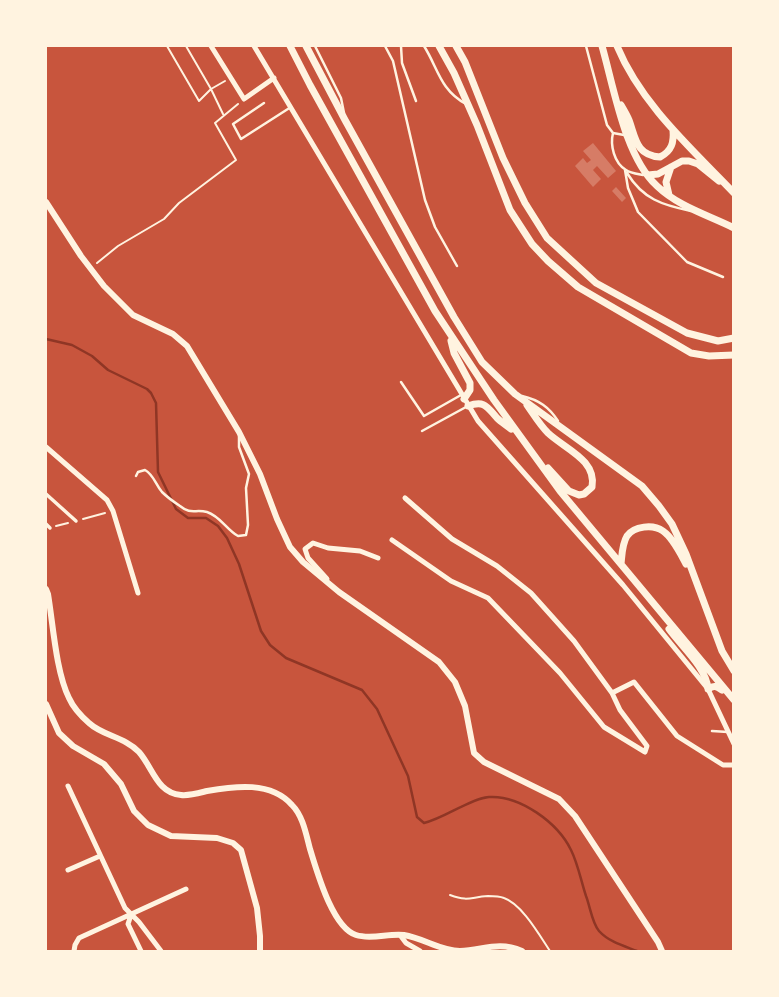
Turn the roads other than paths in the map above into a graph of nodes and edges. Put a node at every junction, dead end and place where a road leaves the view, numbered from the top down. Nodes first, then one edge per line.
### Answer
1 (211, 46) edge
2 (254, 46) edge
3 (290, 46) edge
4 (306, 46) edge
5 (315, 46) edge
6 (385, 46) edge
7 (401, 46) edge
8 (424, 46) edge
9 (439, 46) edge
10 (456, 46) edge
11 (586, 46) edge
12 (602, 46) edge
13 (617, 46) edge
14 (274, 78) junction
15 (616, 95) junction
16 (416, 102) dead end
17 (264, 103) dead end
18 (468, 105) junction
19 (291, 107) junction
20 (345, 120) junction
21 (673, 129) junction
22 (613, 133) junction
23 (627, 135) junction
24 (636, 142) junction
25 (671, 166) junction
26 (625, 170) junction
27 (648, 175) junction
28 (731, 190) edge
29 (669, 195) junction
30 (46, 202) edge
31 (701, 214) junction
32 (733, 229) edge
33 (457, 266) dead end
34 (723, 277) dead end
35 (449, 334) junction
36 (733, 338) edge
37 (733, 355) edge
38 (401, 382) dead end
39 (519, 397) junction
40 (464, 400) junction
41 (422, 431) dead end
42 (239, 432) junction
43 (521, 438) junction
44 (46, 449) edge
45 (136, 476) dead end
46 (46, 494) edge
47 (405, 498) dead end
48 (76, 521) dead end
49 (392, 540) dead end
50 (378, 558) dead end
51 (621, 564) junction
52 (695, 580) junction
53 (46, 589) edge
54 (641, 589) junction
55 (339, 592) junction
56 (138, 593) dead end
57 (733, 671) edge
58 (708, 689) junction
59 (612, 693) junction
60 (731, 698) edge
61 (46, 704) edge
62 (712, 731) dead end
63 (728, 732) junction
64 (733, 744) edge
65 (733, 765) edge
66 (68, 786) dead end
67 (100, 856) junction
68 (68, 870) dead end
69 (186, 889) dead end
70 (131, 915) junction
71 (400, 935) junction
72 (74, 948) edge
73 (141, 951) edge
74 (161, 951) edge
75 (260, 951) edge
76 (419, 951) edge
77 (522, 951) edge
78 (663, 951) edge

1 - 14 street
2 - 14 street
3 - 35 main road
4 - 20 main road
5 - 20 lane
6 - 33 lane
7 - 16 lane
8 - 18 lane
9 - 18 main road
10 - 36 main road
11 - 22 lane
12 - 15 main road
13 - 21 main road
14 - 19 street
15 - 23 main road
15 - 24 main road
17 - 19 lane
18 - 37 main road
19 - 40 street
20 - 39 main road
21 - 24 main road
21 - 28 main road
22 - 23 lane
22 - 26 lane
23 - 24 lane
23 - 27 main road
25 - 27 main road
25 - 28 main road
25 - 29 main road
26 - 27 lane
26 - 31 lane
26 - 34 lane
27 - 29 main road
29 - 31 main road
30 - 42 street
31 - 32 main road
35 - 40 main road
35 - 43 main road
38 - 40 lane
39 - 43 main road
39 - 52 main road
40 - 41 lane
40 - 43 main road
40 - 58 street
42 - 45 lane
42 - 55 street
43 - 51 main road
44 - 56 street
46 - 48 street
47 - 59 street
49 - 59 street
50 - 55 street
51 - 52 main road
51 - 54 main road
52 - 57 main road
53 - 71 street
54 - 58 main road
54 - 60 main road
55 - 78 street
58 - 60 main road
58 - 63 street
59 - 65 street
61 - 75 street
62 - 63 lane
63 - 64 street
66 - 67 street
67 - 68 street
67 - 70 street
69 - 70 street
70 - 72 street
70 - 73 street
70 - 74 street
71 - 76 street
71 - 77 street

